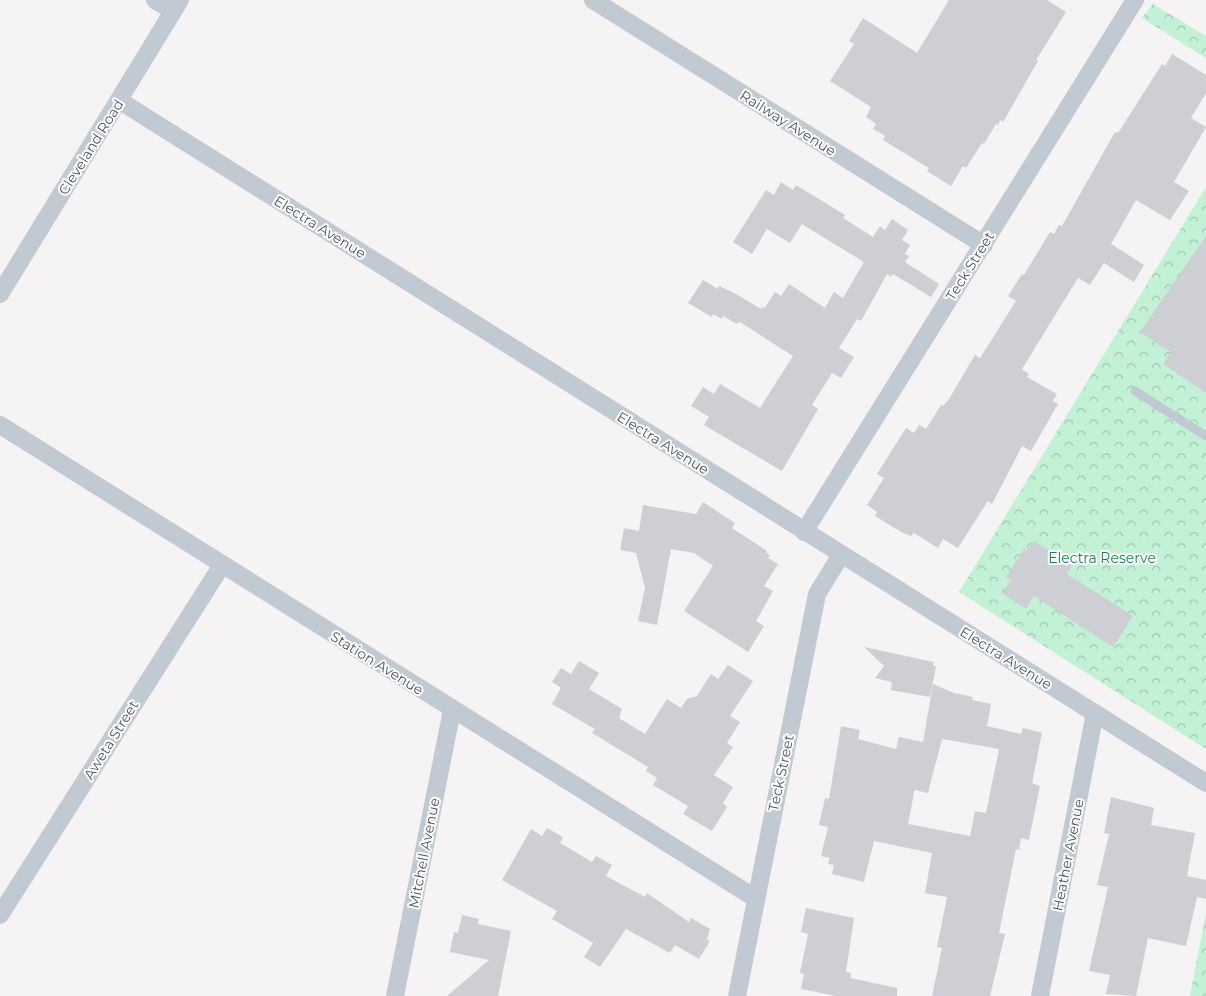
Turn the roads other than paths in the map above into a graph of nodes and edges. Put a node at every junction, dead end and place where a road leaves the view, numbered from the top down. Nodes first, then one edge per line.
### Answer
1 (155, 0) edge
2 (593, 0) edge
3 (1135, 0) edge
4 (177, 6) edge
5 (120, 101) junction
6 (984, 245) junction
7 (0, 294) edge
8 (1135, 391) dead end
9 (0, 425) edge
10 (1206, 436) edge
11 (804, 532) junction
12 (841, 555) junction
13 (222, 565) junction
14 (452, 710) junction
15 (1095, 714) junction
16 (1206, 783) edge
17 (756, 898) junction
18 (0, 914) edge
19 (395, 996) edge
20 (737, 996) edge
21 (1040, 996) edge

1 - 4 street
2 - 6 street, Railway Avenue
3 - 6 street, Teck Street
4 - 5 street, Cleveland Road
5 - 7 street, Cleveland Road
5 - 11 street, Electra Avenue
6 - 11 street, Teck Street
8 - 10 lane
9 - 13 street, Station Avenue
11 - 12 street, Electra Avenue
12 - 15 street, Electra Avenue
12 - 17 street, Teck Street
13 - 14 street, Station Avenue
13 - 18 street, Aweta Street
14 - 17 street, Station Avenue
14 - 19 street, Mitchell Avenue
15 - 16 street, Electra Avenue
15 - 21 street, Heather Avenue
17 - 20 street, Teck Street

